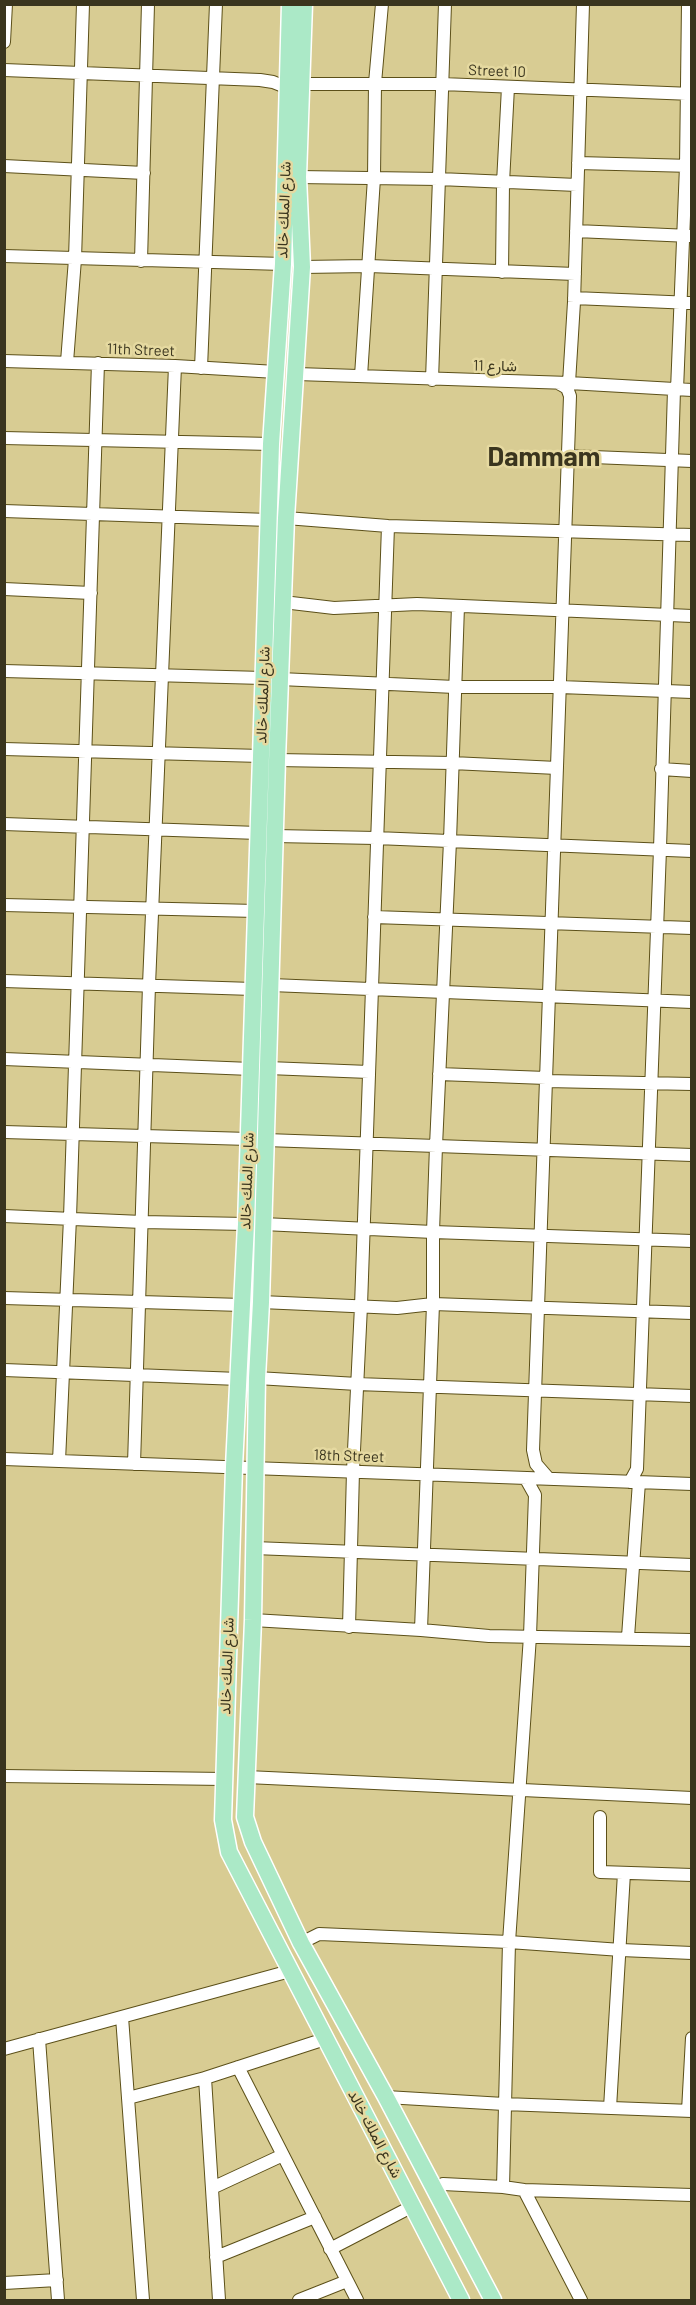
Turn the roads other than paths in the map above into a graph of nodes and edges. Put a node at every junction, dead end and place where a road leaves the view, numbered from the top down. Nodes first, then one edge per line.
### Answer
1 (6, 4) edge
2 (83, 4) edge
3 (148, 4) edge
4 (216, 4) edge
5 (290, 4) edge
6 (304, 4) edge
7 (382, 4) edge
8 (446, 4) edge
9 (583, 4) edge
10 (689, 12) edge
11 (4, 42) edge
12 (4, 70) edge
13 (80, 73) junction
14 (147, 76) junction
15 (211, 78) junction
16 (375, 83) junction
17 (442, 84) junction
18 (295, 86) junction
19 (508, 87) junction
20 (579, 89) junction
21 (689, 94) edge
22 (578, 163) junction
23 (4, 166) edge
24 (689, 166) edge
25 (77, 169) junction
26 (144, 173) junction
27 (298, 177) junction
28 (374, 178) junction
29 (439, 178) junction
30 (502, 183) junction
31 (577, 185) junction
32 (576, 231) junction
33 (687, 236) edge
34 (4, 256) edge
35 (75, 259) junction
36 (141, 261) junction
37 (206, 262) junction
38 (283, 264) junction
39 (369, 266) junction
40 (302, 267) junction
41 (436, 270) junction
42 (502, 272) junction
43 (575, 274) junction
44 (574, 298) junction
45 (686, 303) edge
46 (4, 361) edge
47 (67, 363) junction
48 (98, 363) junction
49 (175, 366) junction
50 (201, 368) junction
51 (276, 372) junction
52 (297, 374) junction
53 (361, 376) junction
54 (432, 380) junction
55 (563, 383) junction
56 (675, 390) junction
57 (692, 390) edge
58 (4, 438) edge
59 (96, 441) junction
60 (172, 442) junction
61 (272, 444) junction
62 (568, 456) junction
63 (670, 460) junction
64 (692, 461) edge
65 (4, 511) edge
66 (94, 514) junction
67 (170, 517) junction
68 (286, 518) junction
69 (269, 520) junction
70 (388, 526) junction
71 (566, 532) junction
72 (670, 534) junction
73 (692, 535) edge
74 (4, 590) edge
75 (91, 593) junction
76 (283, 602) junction
77 (385, 606) junction
78 (459, 606) junction
79 (563, 612) junction
80 (667, 616) junction
81 (692, 616) edge
82 (4, 671) edge
83 (87, 674) junction
84 (163, 675) junction
85 (272, 678) junction
86 (382, 683) junction
87 (455, 687) junction
88 (560, 687) junction
89 (665, 691) junction
90 (692, 692) edge
91 (4, 748) edge
92 (84, 749) junction
93 (158, 753) junction
94 (269, 758) junction
95 (381, 762) junction
96 (452, 763) junction
97 (557, 768) junction
98 (661, 770) junction
99 (692, 771) edge
100 (4, 824) edge
101 (82, 826) junction
102 (156, 829) junction
103 (258, 832) junction
104 (275, 836) junction
105 (376, 838) junction
106 (450, 841) junction
107 (554, 846) junction
108 (660, 849) junction
109 (692, 850) edge
110 (4, 905) edge
111 (80, 906) junction
112 (152, 908) junction
113 (256, 911) junction
114 (374, 917) junction
115 (447, 920) junction
116 (552, 923) junction
117 (657, 927) junction
118 (692, 928) edge
119 (4, 981) edge
120 (78, 983) junction
121 (271, 984) junction
122 (149, 986) junction
123 (372, 988) junction
124 (253, 989) junction
125 (443, 991) junction
126 (549, 995) junction
127 (654, 1000) junction
128 (692, 1002) edge
129 (4, 1059) edge
130 (75, 1062) junction
131 (147, 1066) junction
132 (268, 1068) junction
133 (251, 1070) junction
134 (369, 1072) junction
135 (439, 1074) junction
136 (546, 1079) junction
137 (651, 1082) junction
138 (692, 1084) edge
139 (4, 1132) edge
140 (72, 1134) junction
141 (145, 1136) junction
142 (249, 1139) junction
143 (266, 1140) junction
144 (366, 1144) junction
145 (436, 1146) junction
146 (544, 1150) junction
147 (648, 1154) junction
148 (692, 1155) edge
149 (4, 1216) edge
150 (69, 1218) junction
151 (142, 1222) junction
152 (246, 1224) junction
153 (263, 1224) junction
154 (363, 1228) junction
155 (433, 1232) junction
156 (541, 1236) junction
157 (645, 1239) junction
158 (692, 1241) edge
159 (4, 1298) edge
160 (66, 1299) junction
161 (138, 1302) junction
162 (261, 1302) junction
163 (434, 1304) junction
164 (242, 1305) junction
165 (361, 1306) junction
166 (538, 1307) junction
167 (641, 1311) junction
168 (692, 1313) edge
169 (4, 1370) edge
170 (63, 1372) junction
171 (137, 1374) junction
172 (257, 1378) junction
173 (239, 1379) junction
174 (357, 1384) junction
175 (430, 1386) junction
176 (535, 1390) junction
177 (639, 1393) junction
178 (692, 1396) edge
179 (5, 1459) edge
180 (59, 1461) junction
181 (134, 1464) junction
182 (4, 1465) edge
183 (234, 1467) junction
184 (256, 1468) junction
185 (352, 1472) junction
186 (426, 1475) junction
187 (526, 1479) junction
188 (549, 1479) junction
189 (634, 1482) junction
190 (692, 1484) edge
191 (254, 1548) junction
192 (352, 1550) junction
193 (424, 1555) junction
194 (532, 1560) junction
195 (633, 1562) junction
196 (692, 1565) edge
197 (253, 1620) junction
198 (349, 1627) junction
199 (421, 1630) junction
200 (530, 1636) junction
201 (628, 1637) junction
202 (692, 1640) edge
203 (4, 1776) edge
204 (247, 1777) junction
205 (224, 1779) junction
206 (518, 1791) junction
207 (692, 1798) edge
208 (600, 1817) dead end
209 (624, 1873) junction
210 (692, 1875) edge
211 (509, 1942) junction
212 (301, 1943) junction
213 (621, 1950) junction
214 (692, 1953) edge
215 (290, 1971) junction
216 (122, 2016) junction
217 (692, 2038) edge
218 (39, 2039) junction
219 (325, 2039) junction
220 (4, 2049) edge
221 (238, 2067) junction
222 (205, 2078) junction
223 (386, 2097) junction
224 (128, 2098) junction
225 (504, 2104) junction
226 (610, 2108) junction
227 (690, 2111) edge
228 (283, 2155) junction
229 (503, 2187) junction
230 (212, 2188) junction
231 (435, 2190) junction
232 (524, 2190) junction
233 (692, 2195) edge
234 (413, 2206) junction
235 (315, 2217) junction
236 (330, 2248) junction
237 (216, 2257) junction
238 (57, 2280) junction
239 (347, 2281) junction
240 (4, 2283) edge
241 (58, 2301) edge
242 (143, 2301) edge
243 (219, 2301) edge
244 (299, 2301) edge
245 (357, 2301) edge
246 (461, 2301) edge
247 (493, 2301) edge
248 (581, 2301) edge

1 - 11 street
2 - 13 street
3 - 14 street
4 - 15 street
5 - 18 main road, شارع الملك خالد
6 - 18 main road
7 - 16 street
8 - 17 street
9 - 20 street
10 - 21 street
12 - 13 street, Street 10
13 - 14 street, Street 10
13 - 25 street
14 - 15 street, Street 10
14 - 26 street
15 - 18 street, Street 10
15 - 37 street
16 - 17 street, Street 10
16 - 18 street, Street 10
16 - 28 street
17 - 19 street, Street 10
17 - 29 street
18 - 27 main road, شارع الملك خالد
18 - 38 main road, شارع الملك خالد
19 - 20 street, Street 10
19 - 30 street
20 - 21 street, Street 10
20 - 22 street
21 - 24 street
22 - 24 street
22 - 31 street
23 - 25 street
24 - 33 street
25 - 26 street
25 - 35 street
26 - 36 street
27 - 28 street
27 - 40 main road, شارع الملك خالد
28 - 29 street
28 - 39 street
29 - 30 street
29 - 41 street
30 - 31 street
30 - 42 street
31 - 32 street
32 - 33 street
32 - 43 street
33 - 45 street
34 - 35 street
35 - 36 street
35 - 47 street
36 - 37 street
37 - 38 street
37 - 50 street
38 - 51 main road, شارع الملك خالد
39 - 40 street
39 - 41 street
39 - 53 street
40 - 52 main road, شارع الملك خالد
41 - 42 street
41 - 54 street
42 - 43 street
43 - 44 street
44 - 45 street
44 - 55 street
45 - 56 street
46 - 47 street, 11th Street
47 - 48 street, 11th Street
48 - 49 street, 11th Street
48 - 59 street
49 - 50 street, 11th Street
49 - 60 street
50 - 51 street, 11th Street
51 - 52 main road
51 - 61 main road, شارع الملك خالد
52 - 53 street, شارع 11
52 - 68 main road, شارع الملك خالد
53 - 54 street, شارع 11
54 - 55 street, شارع 11
55 - 56 street, شارع 11
55 - 62 street
56 - 57 street, شارع 11
56 - 63 street
58 - 59 street
59 - 60 street
59 - 66 street
60 - 61 street
60 - 67 street
61 - 69 main road, شارع الملك خالد
62 - 63 street
62 - 71 street
63 - 64 street
63 - 72 street
65 - 66 street
66 - 67 street
66 - 75 street
67 - 69 street
67 - 84 street
68 - 70 street
68 - 76 main road, شارع الملك خالد
69 - 85 main road, شارع الملك خالد
70 - 71 street
70 - 77 street
71 - 72 street
71 - 79 street
72 - 73 street
72 - 80 street
74 - 75 street
75 - 83 street
76 - 77 street
76 - 85 main road, شارع الملك خالد
77 - 78 street
77 - 86 street
78 - 79 street
78 - 87 street
79 - 80 street
79 - 88 street
80 - 81 street
80 - 89 street
82 - 83 street
83 - 84 street
83 - 92 street
84 - 85 street
84 - 93 street
85 - 86 street
85 - 94 main road, شارع الملك خالد
86 - 87 street
86 - 95 street
87 - 88 street
87 - 96 street
88 - 89 street
88 - 97 street
89 - 90 street
89 - 98 street
91 - 92 street
92 - 93 street
92 - 101 street
93 - 94 street
93 - 102 street
94 - 95 street
94 - 103 main road, شارع الملك خالد
94 - 104 main road, شارع الملك خالد
95 - 96 street
95 - 105 street
96 - 97 street
96 - 106 street
97 - 107 street
98 - 99 street
98 - 108 street
100 - 101 street
101 - 102 street
101 - 111 street
102 - 103 street
102 - 112 street
103 - 113 main road, شارع الملك خالد
104 - 105 street
104 - 121 main road, شارع الملك خالد
105 - 106 street
105 - 114 street
106 - 107 street
106 - 115 street
107 - 108 street
107 - 116 street
108 - 109 street
108 - 117 street
110 - 111 street
111 - 112 street
111 - 120 street
112 - 113 street
112 - 122 street
113 - 124 main road, شارع الملك خالد
114 - 115 street
114 - 123 street
115 - 116 street
115 - 125 street
116 - 117 street
116 - 126 street
117 - 118 street
117 - 127 street
119 - 120 street
120 - 122 street
120 - 130 street
121 - 123 street
121 - 132 main road, شارع الملك خالد
122 - 124 street
122 - 131 street
123 - 125 street
123 - 134 street
124 - 133 main road, شارع الملك خالد
125 - 126 street
125 - 135 street
126 - 127 street
126 - 136 street
127 - 128 street
127 - 137 street
129 - 130 street
130 - 131 street
130 - 140 street
131 - 133 street
131 - 141 street
132 - 134 street
132 - 143 main road, شارع الملك خالد
133 - 142 main road, شارع الملك خالد
134 - 144 street
135 - 136 street
135 - 145 street
136 - 137 street
136 - 146 street
137 - 138 street
137 - 147 street
139 - 140 street
140 - 141 street
140 - 150 street
141 - 142 street
141 - 151 street
142 - 152 main road, شارع الملك خالد
143 - 144 street
143 - 153 main road, شارع الملك خالد
144 - 145 street
144 - 154 street
145 - 146 street
145 - 155 street
146 - 147 street
146 - 156 street
147 - 148 street
147 - 157 street
149 - 150 street
150 - 151 street
150 - 160 street
151 - 152 street
151 - 161 street
152 - 162 street
152 - 164 main road, شارع الملك خالد
153 - 154 street
153 - 162 main road, شارع الملك خالد
154 - 155 street
154 - 165 street
155 - 156 street
155 - 163 street
156 - 157 street
156 - 166 street
157 - 158 street
157 - 167 street
159 - 160 street
160 - 161 street
160 - 170 street
161 - 164 street
161 - 171 street
162 - 165 street
162 - 172 main road, شارع الملك خالد
163 - 165 street
163 - 166 street
163 - 175 street
164 - 173 main road, شارع الملك خالد
165 - 174 street
166 - 167 street
166 - 176 street
167 - 168 street
167 - 177 street
169 - 170 street
170 - 171 street
170 - 180 street
171 - 173 street
171 - 181 street
172 - 174 street
172 - 184 main road, شارع الملك خالد
173 - 183 main road, شارع الملك خالد
174 - 175 street
174 - 185 street
175 - 176 street
175 - 186 street
176 - 177 street
176 - 188 street
177 - 178 street
177 - 189 street
179 - 180 street, 18th Street
179 - 182 street
180 - 181 street, 18th Street
181 - 183 street, 18th Street
183 - 184 street, 18th Street
183 - 205 main road, شارع الملك خالد
184 - 185 street, 18th Street
184 - 191 main road, شارع الملك خالد
185 - 186 street, 18th Street
185 - 192 street
186 - 187 street, 18th Street
186 - 193 street
187 - 188 street, 18th Street
187 - 194 street
188 - 189 street, 18th Street
189 - 190 street, 18th Street
189 - 195 street
191 - 192 street
191 - 197 main road, شارع الملك خالد
192 - 193 street
192 - 198 street
193 - 194 street
193 - 199 street
194 - 195 street
194 - 200 street
195 - 196 street
195 - 201 street
197 - 198 street
197 - 204 main road, شارع الملك خالد
198 - 199 street
199 - 200 street
200 - 201 street
200 - 206 street
201 - 202 street
203 - 205 street
204 - 206 street
204 - 212 main road, شارع الملك خالد
205 - 215 main road, شارع الملك خالد
206 - 207 street
206 - 211 street
208 - 209 street
209 - 210 street
209 - 213 street
211 - 212 street
211 - 213 street
211 - 225 street
212 - 223 main road, شارع الملك خالد
213 - 214 street
213 - 226 street
215 - 216 street
215 - 219 main road, شارع الملك خالد
216 - 218 street
216 - 224 street
217 - 227 street
218 - 220 street
218 - 238 street
219 - 221 street
219 - 234 main road, شارع الملك خالد
221 - 222 street
221 - 228 street
222 - 224 street
222 - 230 street
223 - 225 street
223 - 231 main road, شارع الملك خالد
224 - 242 street
225 - 226 street
225 - 229 street
226 - 227 street
228 - 230 street
228 - 235 street
229 - 231 street
229 - 232 street
230 - 237 street
231 - 247 main road, شارع الملك خالد
232 - 233 street
232 - 248 street
234 - 236 street
234 - 246 main road, شارع الملك خالد
235 - 236 street
235 - 237 street
236 - 239 street
237 - 243 street
238 - 240 street
238 - 241 street
239 - 244 street
239 - 245 street

